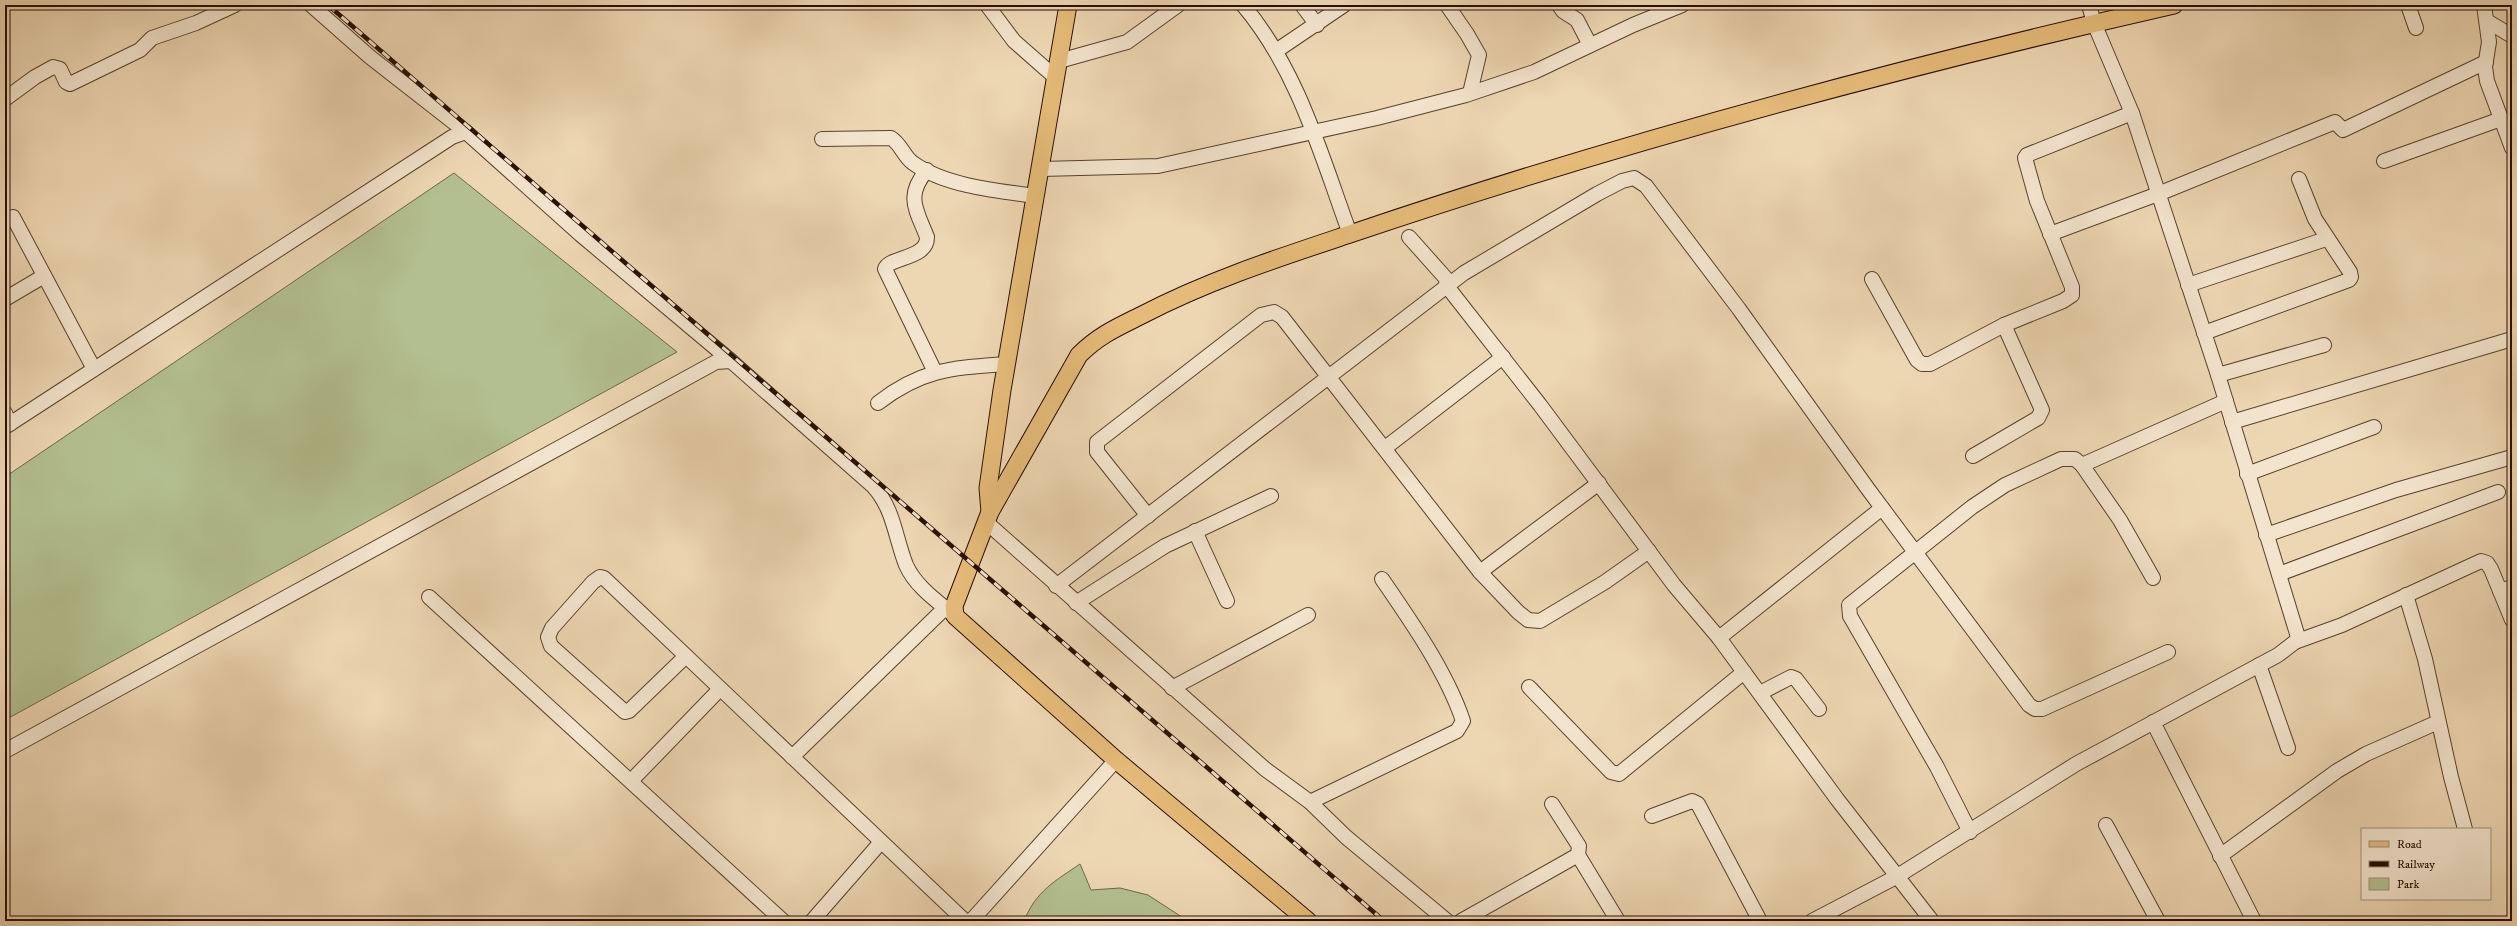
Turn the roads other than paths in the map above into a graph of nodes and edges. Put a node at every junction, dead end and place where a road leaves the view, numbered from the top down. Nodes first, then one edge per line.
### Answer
1 (235, 5) edge
2 (311, 5) edge
3 (987, 5) edge
4 (1068, 5) edge
5 (1178, 5) edge
6 (1243, 5) edge
7 (1302, 5) edge
8 (1344, 5) edge
9 (1447, 5) edge
10 (1559, 5) edge
11 (1682, 5) edge
12 (2089, 5) edge
13 (2174, 5) edge
14 (2408, 5) edge
15 (2484, 5) edge
16 (2487, 21) junction
17 (2094, 23) junction
18 (1317, 25) junction
19 (2416, 28) dead end
20 (2512, 36) edge
21 (1590, 45) junction
22 (1276, 51) junction
23 (1059, 61) junction
24 (2486, 62) junction
25 (1056, 78) junction
26 (1470, 93) junction
27 (5, 99) edge
28 (2132, 113) junction
29 (2501, 119) junction
30 (466, 132) junction
31 (1313, 132) junction
32 (822, 139) dead end
33 (2512, 148) edge
34 (2384, 161) dead end
35 (1041, 169) junction
36 (927, 170) junction
37 (2299, 179) dead end
38 (2158, 194) junction
39 (1036, 196) junction
40 (13, 217) dead end
41 (1350, 234) junction
42 (2050, 234) junction
43 (1408, 237) dead end
44 (2326, 239) junction
45 (44, 276) junction
46 (1872, 279) dead end
47 (1448, 284) junction
48 (2188, 285) junction
49 (5, 299) edge
50 (2004, 325) junction
51 (2204, 333) junction
52 (2512, 339) edge
53 (2324, 345) dead end
54 (1502, 357) junction
55 (731, 361) junction
56 (1006, 364) junction
57 (94, 369) junction
58 (935, 372) junction
59 (1329, 375) junction
60 (2218, 375) junction
61 (2226, 401) junction
62 (878, 403) dead end
63 (7, 421) edge
64 (2232, 422) junction
65 (2374, 427) dead end
66 (1385, 448) junction
67 (1973, 456) dead end
68 (2512, 457) edge
69 (2082, 465) junction
70 (2248, 474) junction
71 (1599, 483) junction
72 (2498, 492) dead end
73 (1271, 496) dead end
74 (1882, 508) junction
75 (1148, 516) junction
76 (988, 517) junction
77 (1194, 531) junction
78 (2266, 535) junction
79 (1649, 552) junction
80 (1917, 553) junction
81 (1480, 572) junction
82 (2279, 574) junction
83 (1382, 578) dead end
84 (2154, 578) dead end
85 (1056, 586) junction
86 (2506, 589) edge
87 (2406, 595) junction
88 (429, 597) dead end
89 (1227, 601) dead end
90 (1076, 603) junction
91 (950, 612) junction
92 (1308, 615) dead end
93 (2512, 620) edge
94 (1719, 638) junction
95 (2296, 642) junction
96 (2168, 652) dead end
97 (686, 656) junction
98 (2259, 665) junction
99 (1744, 672) junction
100 (1529, 687) dead end
101 (1172, 688) junction
102 (720, 689) junction
103 (1760, 693) junction
104 (1819, 709) dead end
105 (2152, 722) junction
106 (2438, 722) junction
107 (2288, 748) dead end
108 (5, 751) edge
109 (792, 757) junction
110 (1116, 760) junction
111 (631, 781) junction
112 (1310, 802) junction
113 (1552, 804) dead end
114 (1652, 816) dead end
115 (2106, 825) dead end
116 (2465, 828) edge
117 (1970, 832) junction
118 (881, 842) junction
119 (1578, 855) junction
120 (2220, 856) junction
121 (1896, 877) junction
122 (782, 921) edge
123 (812, 921) edge
124 (965, 921) edge
125 (971, 921) edge
126 (1308, 921) edge
127 (1447, 921) edge
128 (1461, 921) edge
129 (1618, 921) edge
130 (1760, 921) edge
131 (1812, 921) edge
132 (1932, 921) edge
133 (2158, 921) edge
134 (2254, 921) edge

1 - 27 street
2 - 30 street
3 - 25 street
4 - 23 main road
5 - 23 street
6 - 22 street
7 - 18 street
8 - 18 street
9 - 26 street
10 - 21 street
11 - 21 street
12 - 17 street
13 - 17 main road
14 - 19 street
15 - 16 street
16 - 20 street
16 - 24 street
17 - 28 street
17 - 41 main road
18 - 22 street
21 - 26 street
22 - 31 street
23 - 25 main road
24 - 29 street
24 - 38 street
25 - 35 main road
26 - 31 street
28 - 38 street
28 - 42 street
29 - 33 street
29 - 34 street
30 - 55 street
30 - 57 street
31 - 35 street
31 - 41 street
32 - 36 street
35 - 39 main road
36 - 39 street
36 - 58 street
37 - 44 street
38 - 42 street
38 - 48 street
39 - 56 main road
40 - 45 street
41 - 76 main road
42 - 50 street
43 - 47 street
44 - 48 street
44 - 51 street
45 - 49 street
45 - 57 street
46 - 50 street
47 - 54 street
47 - 59 street
47 - 74 street
48 - 51 street
50 - 67 street
51 - 60 street
52 - 64 street
53 - 60 street
54 - 66 street
54 - 71 street
55 - 91 street
55 - 108 street
56 - 58 street
56 - 76 main road
57 - 63 street
58 - 62 street
59 - 66 street
59 - 75 street
59 - 75 street
60 - 61 street
61 - 64 street
61 - 69 street
64 - 70 street
65 - 70 street
66 - 81 street
68 - 78 street
69 - 80 street
69 - 84 street
70 - 78 street
71 - 79 street
71 - 81 street
72 - 82 street
73 - 77 street
74 - 80 street
74 - 94 street
75 - 85 street
76 - 85 street
76 - 91 main road
77 - 89 street
77 - 90 street
78 - 82 street
79 - 81 street
79 - 94 street
80 - 96 street
80 - 117 street
82 - 95 street
83 - 112 street
85 - 90 street
86 - 87 street
86 - 93 street
87 - 95 street
87 - 106 street
88 - 111 street
90 - 101 street
91 - 109 street
91 - 110 main road
92 - 101 street
94 - 99 street
95 - 98 street
97 - 97 street
97 - 102 street
98 - 105 street
98 - 107 street
99 - 100 street
99 - 103 street
101 - 112 street
102 - 109 street
102 - 111 street
103 - 104 street
103 - 121 street
105 - 117 street
105 - 120 street
106 - 116 street
106 - 120 street
109 - 118 street
110 - 125 street
110 - 126 main road
111 - 122 street
112 - 127 street
113 - 119 street
114 - 130 street
115 - 133 street
117 - 121 street
118 - 123 street
118 - 124 street
119 - 128 street
119 - 129 street
120 - 134 street
121 - 131 street
121 - 132 street

